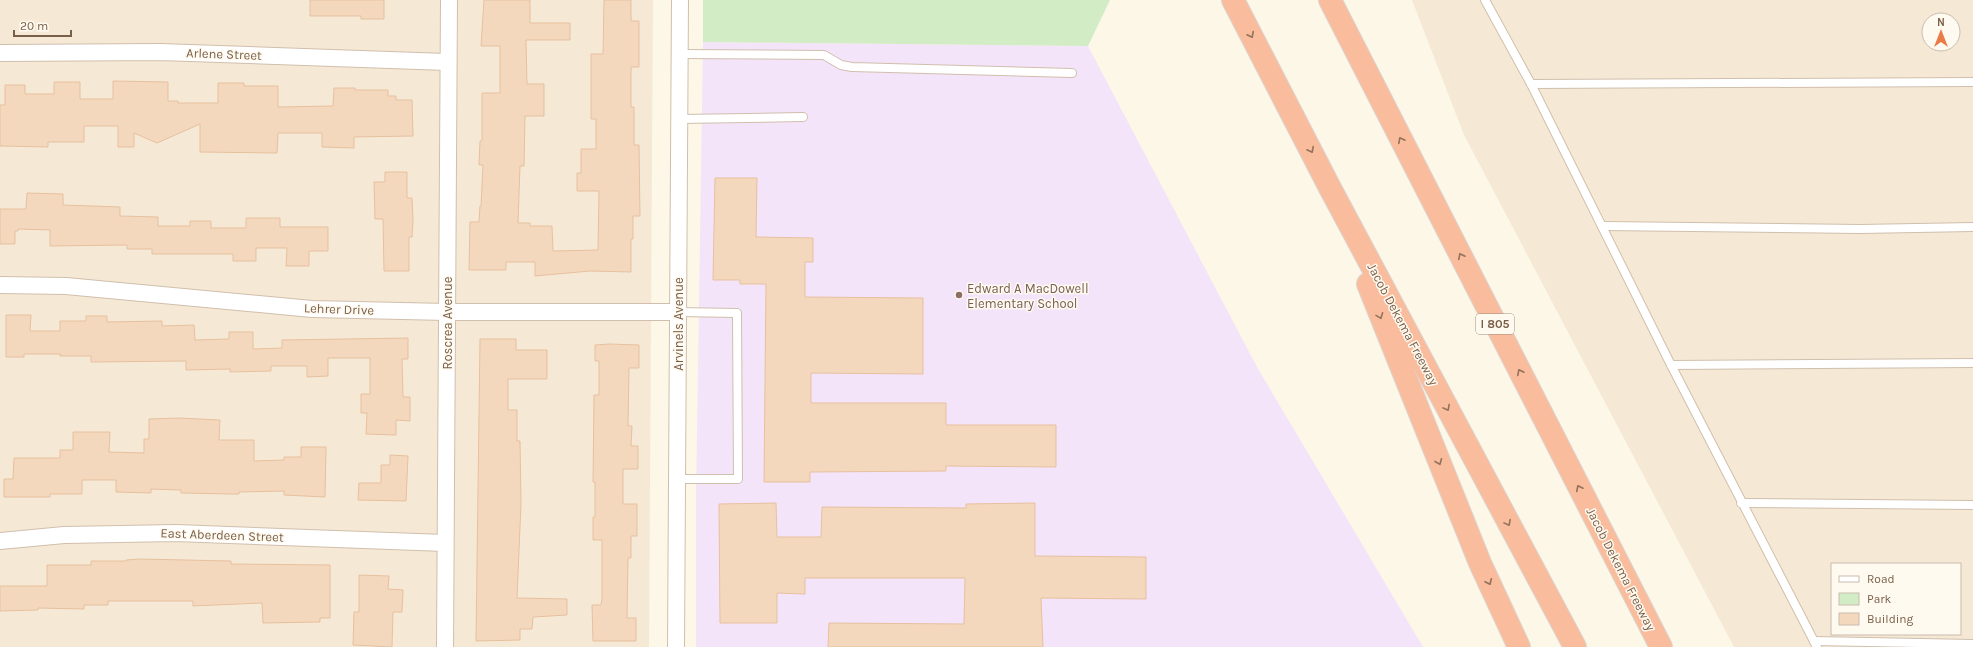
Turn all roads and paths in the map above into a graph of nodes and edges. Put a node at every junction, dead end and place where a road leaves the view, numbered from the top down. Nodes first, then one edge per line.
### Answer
1 (449, 0) edge
2 (680, 0) edge
3 (1233, 0) edge
4 (1330, 0) edge
5 (1485, 0) edge
6 (0, 53) edge
7 (680, 54) junction
8 (447, 62) junction
9 (1072, 73) dead end
10 (1973, 82) edge
11 (1531, 84) junction
12 (803, 117) dead end
13 (680, 119) junction
14 (1330, 188) junction
15 (1602, 226) junction
16 (1973, 227) edge
17 (0, 285) edge
18 (447, 312) junction
19 (679, 312) junction
20 (1973, 363) edge
21 (1671, 365) junction
22 (677, 479) junction
23 (1741, 503) junction
24 (1973, 504) edge
25 (0, 541) edge
26 (445, 543) junction
27 (1815, 644) edge
28 (1973, 644) edge
29 (445, 647) edge
30 (676, 647) edge
31 (1519, 647) edge
32 (1575, 647) edge
33 (1661, 647) edge

1 - 8 street, Roscrea Avenue
2 - 7 street, Arvinels Avenue
3 -> 14 highway, Jacob Dekema Freeway
33 -> 4 highway, Jacob Dekema Freeway / I 805
5 - 11 lane
6 - 8 street, Arlene Street
7 - 9 lane
7 - 13 street, Arvinels Avenue
8 - 18 street, Roscrea Avenue
10 - 11 lane
11 - 15 lane
12 - 13 lane
13 - 19 street, Arvinels Avenue
14 -> 31 highway
14 -> 32 highway, Jacob Dekema Freeway
15 - 16 lane
15 - 21 lane
17 - 18 street, Lehrer Drive
18 - 19 street, Lehrer Drive
18 - 26 street, Roscrea Avenue
19 - 22 street, Arvinels Avenue
19 - 22 lane
20 - 21 lane
21 - 23 lane
22 - 30 street, Arvinels Avenue
23 - 24 lane
23 - 27 lane
25 - 26 street, East Aberdeen Street
26 - 29 street, Roscrea Avenue
27 - 28 lane

